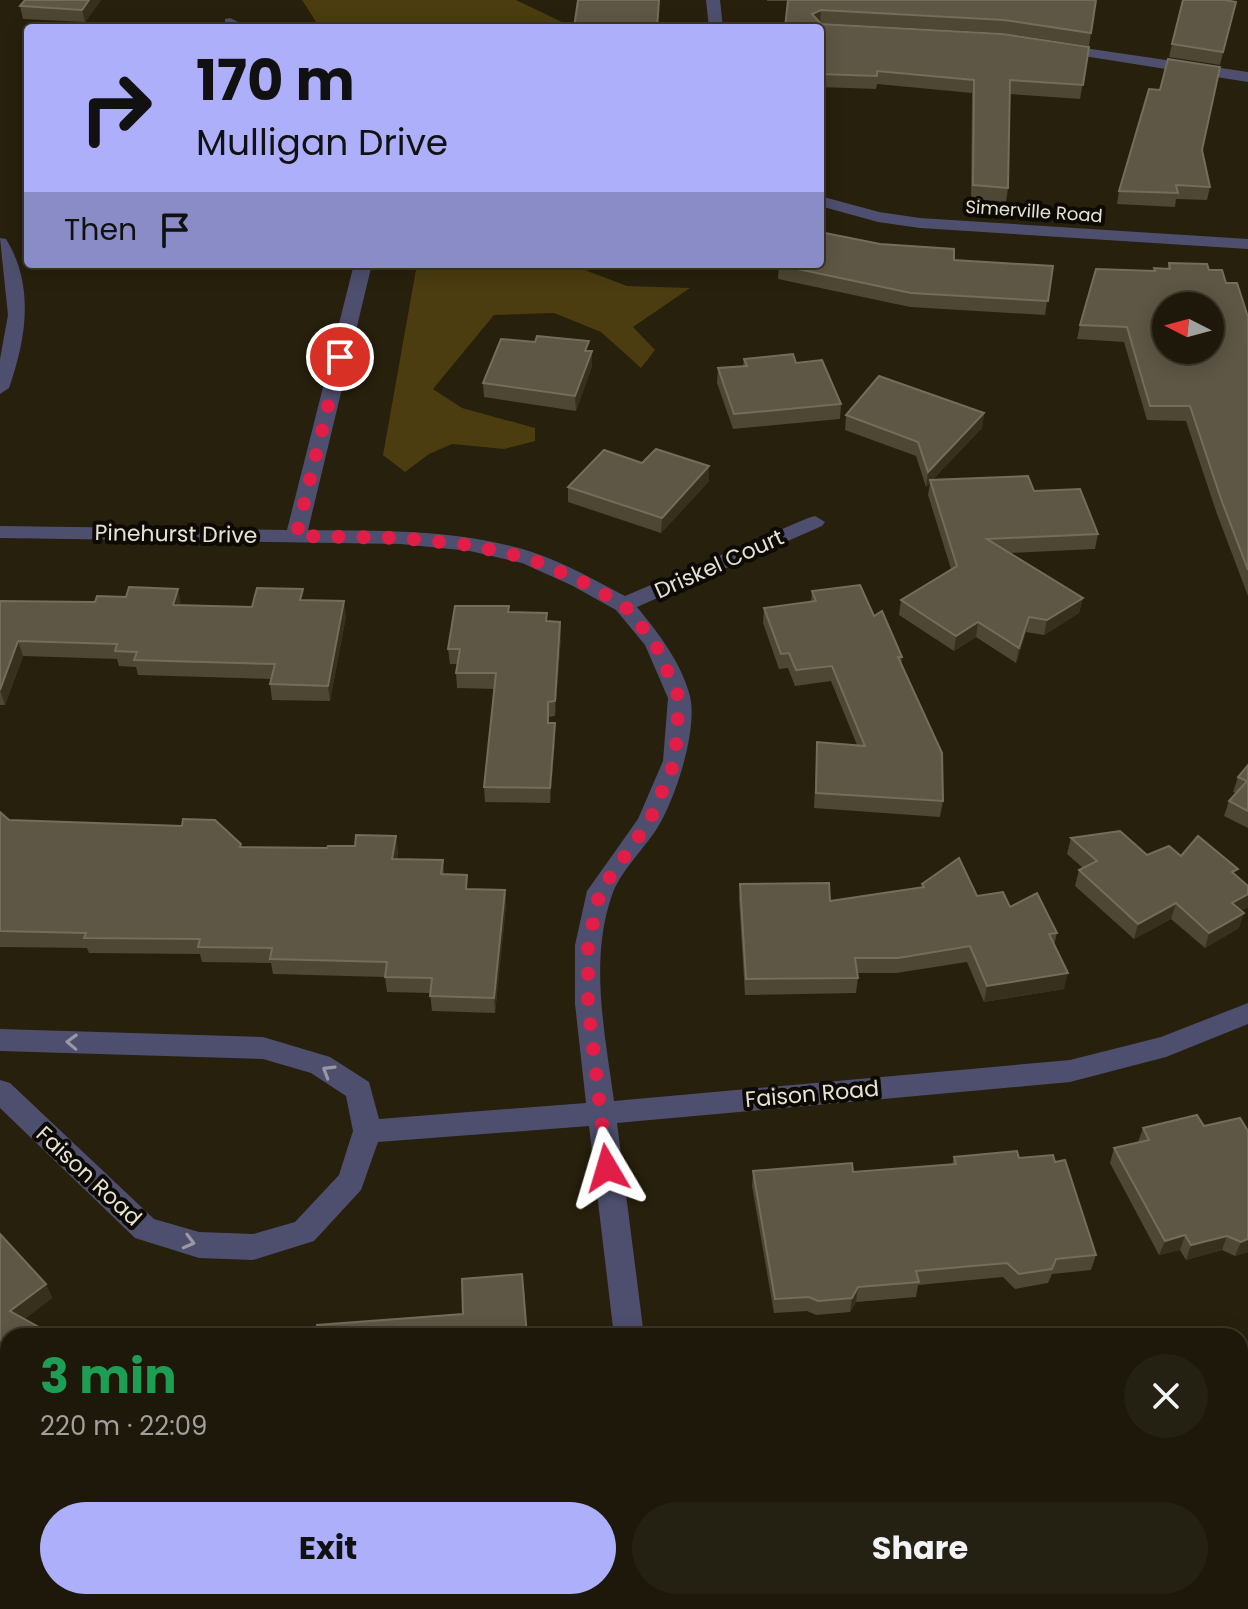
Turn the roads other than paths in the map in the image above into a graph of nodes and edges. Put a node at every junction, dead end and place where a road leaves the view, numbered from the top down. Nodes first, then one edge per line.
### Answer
1 (713, 0) edge
2 (716, 24) edge
3 (1048, 47) edge
4 (1248, 77) edge
5 (824, 202) edge
6 (0, 243) edge
7 (1248, 244) edge
8 (362, 268) edge
9 (0, 388) edge
10 (815, 522) dead end
11 (0, 532) edge
12 (296, 536) junction
13 (624, 605) junction
14 (1248, 1013) edge
15 (0, 1040) edge
16 (0, 1091) edge
17 (600, 1113) junction
18 (367, 1131) junction
19 (628, 1328) edge

1 - 2 street
3 - 4 street
5 - 7 street, Simerville Road
6 - 9 street
8 - 12 street
10 - 13 street, Driskel Court
11 - 12 street, Pinehurst Drive
12 - 13 street, Pinehurst Drive
13 - 17 street, Pinehurst Drive
14 - 17 street, Faison Road
18 -> 15 street, Faison Road
16 -> 18 street, Faison Road
17 - 18 street, Faison Road
17 - 19 street, Pinehurst Drive

